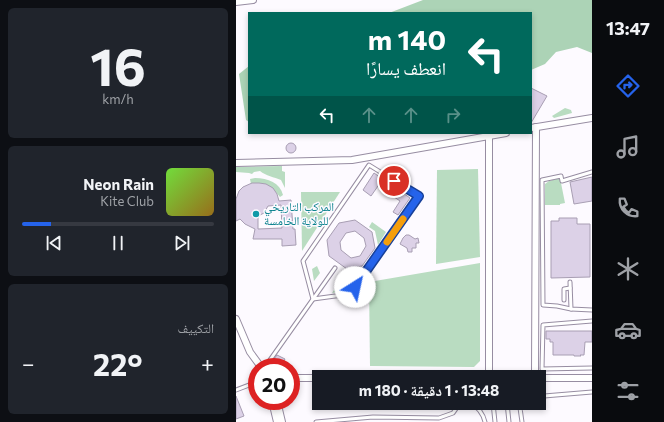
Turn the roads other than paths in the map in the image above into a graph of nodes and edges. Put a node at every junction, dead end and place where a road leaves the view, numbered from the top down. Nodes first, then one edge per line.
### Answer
1 (253, 0) edge
2 (236, 2) edge
3 (592, 118) edge
4 (534, 128) edge
5 (500, 134) edge
6 (489, 136) junction
7 (236, 163) edge
8 (592, 172) edge
9 (335, 268) dead end
10 (570, 282) dead end
11 (570, 288) junction
12 (313, 299) junction
13 (564, 300) dead end
14 (572, 309) junction
15 (592, 310) edge
16 (236, 319) edge
17 (592, 321) edge
18 (254, 358) edge
19 (271, 358) edge
20 (592, 368) edge
21 (489, 370) edge
22 (535, 370) edge
23 (300, 378) edge
24 (312, 378) edge
25 (546, 378) edge
26 (592, 378) edge
27 (248, 385) edge
28 (236, 390) edge
29 (592, 392) edge
30 (546, 396) edge
31 (274, 410) edge
32 (279, 410) edge
33 (455, 410) edge
34 (480, 410) edge
35 (494, 410) edge
36 (508, 410) edge
37 (520, 410) edge
38 (277, 422) edge
39 (282, 422) edge
40 (316, 422) edge
41 (485, 422) edge
42 (495, 422) edge
43 (509, 422) edge
44 (522, 422) edge

1 - 2 street
3 - 4 street
4 - 22 street
5 - 6 street
6 - 7 street
6 - 21 street
8 - 14 lane
9 - 12 lane
10 - 11 lane
11 - 13 lane
11 - 14 lane
12 - 12 lane
12 - 19 lane
14 - 15 lane
16 - 18 street
17 - 20 lane
23 - 24 street
25 - 26 street
27 - 28 lane
29 - 30 lane
31 - 38 street
32 - 39 street
33 - 40 lane
34 - 41 lane
35 - 42 lane
36 - 43 lane
37 - 44 lane

